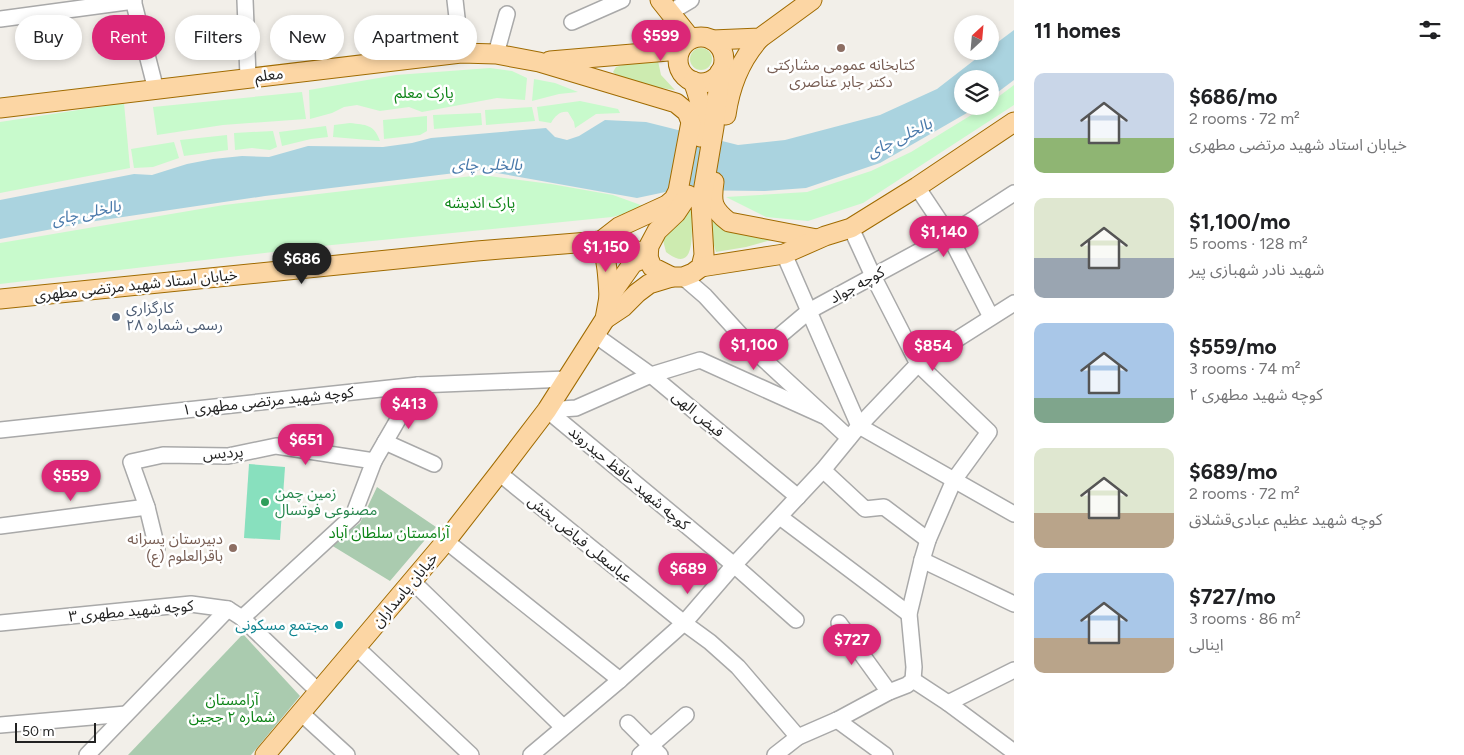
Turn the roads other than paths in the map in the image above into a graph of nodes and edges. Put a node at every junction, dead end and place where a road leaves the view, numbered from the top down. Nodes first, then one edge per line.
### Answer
1 (133, 0) edge
2 (245, 0) edge
3 (455, 0) edge
4 (622, 0) edge
5 (691, 0) edge
6 (812, 0) edge
7 (664, 6) edge
8 (507, 14) dead end
9 (457, 15) edge
10 (0, 19) edge
11 (572, 22) dead end
12 (760, 38) junction
13 (712, 40) junction
14 (685, 45) junction
15 (477, 53) edge
16 (496, 54) junction
17 (399, 60) edge
18 (539, 62) junction
19 (720, 72) junction
20 (248, 77) junction
21 (693, 81) junction
22 (156, 90) junction
23 (0, 108) edge
24 (707, 125) junction
25 (1013, 126) edge
26 (917, 187) junction
27 (696, 192) junction
28 (1014, 193) edge
29 (851, 228) junction
30 (949, 235) junction
31 (817, 239) junction
32 (601, 240) junction
33 (784, 254) junction
34 (648, 255) junction
35 (700, 267) junction
36 (873, 276) junction
37 (678, 277) junction
38 (608, 297) junction
39 (0, 299) edge
40 (1014, 303) edge
41 (809, 311) junction
42 (991, 317) junction
43 (605, 319) junction
44 (595, 335) junction
45 (758, 354) junction
46 (918, 364) junction
47 (651, 375) junction
48 (567, 379) junction
49 (418, 385) junction
50 (547, 410) junction
51 (824, 416) junction
52 (860, 426) junction
53 (0, 430) edge
54 (849, 438) junction
55 (385, 442) junction
56 (374, 461) junction
57 (434, 464) dead end
58 (823, 470) junction
59 (499, 473) junction
60 (954, 480) junction
61 (798, 498) junction
62 (146, 507) junction
63 (1014, 514) edge
64 (780, 517) junction
65 (0, 526) edge
66 (928, 540) junction
67 (446, 541) junction
68 (158, 548) dead end
69 (922, 560) junction
70 (734, 565) junction
71 (412, 581) junction
72 (1014, 604) edge
73 (228, 609) junction
74 (909, 614) junction
75 (242, 618) junction
76 (796, 620) dead end
77 (0, 623) edge
78 (684, 623) junction
79 (839, 623) dead end
80 (356, 647) junction
81 (1014, 670) edge
82 (914, 674) junction
83 (620, 680) junction
84 (319, 692) junction
85 (889, 692) junction
86 (948, 703) junction
87 (301, 713) junction
88 (126, 714) junction
89 (686, 715) dead end
90 (837, 720) junction
91 (628, 723) dead end
92 (0, 725) edge
93 (563, 727) junction
94 (798, 736) junction
95 (650, 752) edge
96 (1014, 752) edge
97 (87, 755) edge
98 (265, 755) edge
99 (348, 755) edge
100 (470, 755) edge
101 (531, 755) edge
102 (775, 755) edge
103 (884, 755) edge

1 - 10 street
1 - 22 street
2 - 20 street
3 - 9 street
4 - 11 street
5 - 7 street
6 - 12 main road
7 - 14 main road
8 - 16 street
12 - 13 main road
12 - 24 main road
13 - 14 main road
13 - 19 main road
14 - 18 main road
14 - 21 main road
15 - 16 main road, معلم
16 - 18 main road, معلم
17 - 20 main road, معلم
18 - 24 main road
19 - 21 main road
19 - 24 main road
20 - 22 main road, معلم
21 - 24 main road
22 - 23 main road, معلم
24 - 27 main road
25 - 26 main road
26 - 29 main road
26 - 30 street
27 - 31 main road
27 - 32 main road
27 - 34 main road
27 - 35 main road
28 - 30 street, کوچه جواد
29 - 31 main road
29 - 36 street
30 - 36 street, کوچه جواد
30 - 42 street
31 - 33 main road
32 - 34 main road
32 - 38 main road
32 - 39 main road, خیابان استاد شهید مرتضی مطهری
33 - 35 main road
33 - 41 street
34 - 37 main road
34 - 38 main road
35 - 37 main road
36 - 41 street, کوچه جواد
36 - 46 street
37 - 43 main road
37 - 45 street
38 - 43 main road
40 - 42 street
41 - 45 street, کوچه جواد
41 - 52 street
42 - 46 street
43 - 44 main road, خیابان پاسداران
44 - 47 street, فیض الهی
44 - 48 main road, خیابان پاسداران
45 - 51 street
46 - 52 street
46 - 60 street
47 - 50 street
47 - 51 street
47 - 61 street, فیض الهی
48 - 49 street, کوچه شهید مرتضی مطهری ۱
48 - 50 main road, خیابان پاسداران
49 - 53 street, کوچه شهید مرتضی مطهری ۱
49 - 55 street
50 - 59 main road, خیابان پاسداران
50 - 70 street, کوچه شهید حافظ حیدروند
51 - 54 street
52 - 54 street
52 - 60 street
54 - 58 street
55 - 56 street
55 - 57 street
56 - 62 street, پردیس
56 - 75 street
58 - 61 street
58 - 66 street
59 - 67 main road, خیابان پاسداران
59 - 78 street, عباسعلی فیاض بخش
60 - 63 street
60 - 66 street
61 - 64 street
62 - 65 street
62 - 68 street, پردیس
64 - 70 street
64 - 74 street
66 - 69 street
67 - 71 main road, خیابان پاسداران
67 - 83 street
69 - 72 street
69 - 74 street
70 - 76 street, کوچه شهید حافظ حیدروند
70 - 78 street
71 - 80 main road, خیابان پاسداران
71 - 93 street
73 - 75 street, کوچه شهید مطهری ۳
73 - 77 street, کوچه شهید مطهری ۳
73 - 88 street
74 - 82 street
75 - 84 street, کوچه شهید مطهری ۳
78 - 83 street
78 - 94 street, عباسعلی فیاض بخش
79 - 85 street
80 - 84 main road, خیابان پاسداران
80 - 100 street
81 - 86 street
82 - 85 street
82 - 86 street
83 - 93 street
84 - 87 main road, خیابان پاسداران
85 - 90 street
86 - 96 street
87 - 98 main road, خیابان پاسداران
87 - 99 street
88 - 92 street
88 - 97 street
89 - 95 street
90 - 94 street
90 - 103 street
91 - 95 street
93 - 101 street
94 - 102 street

